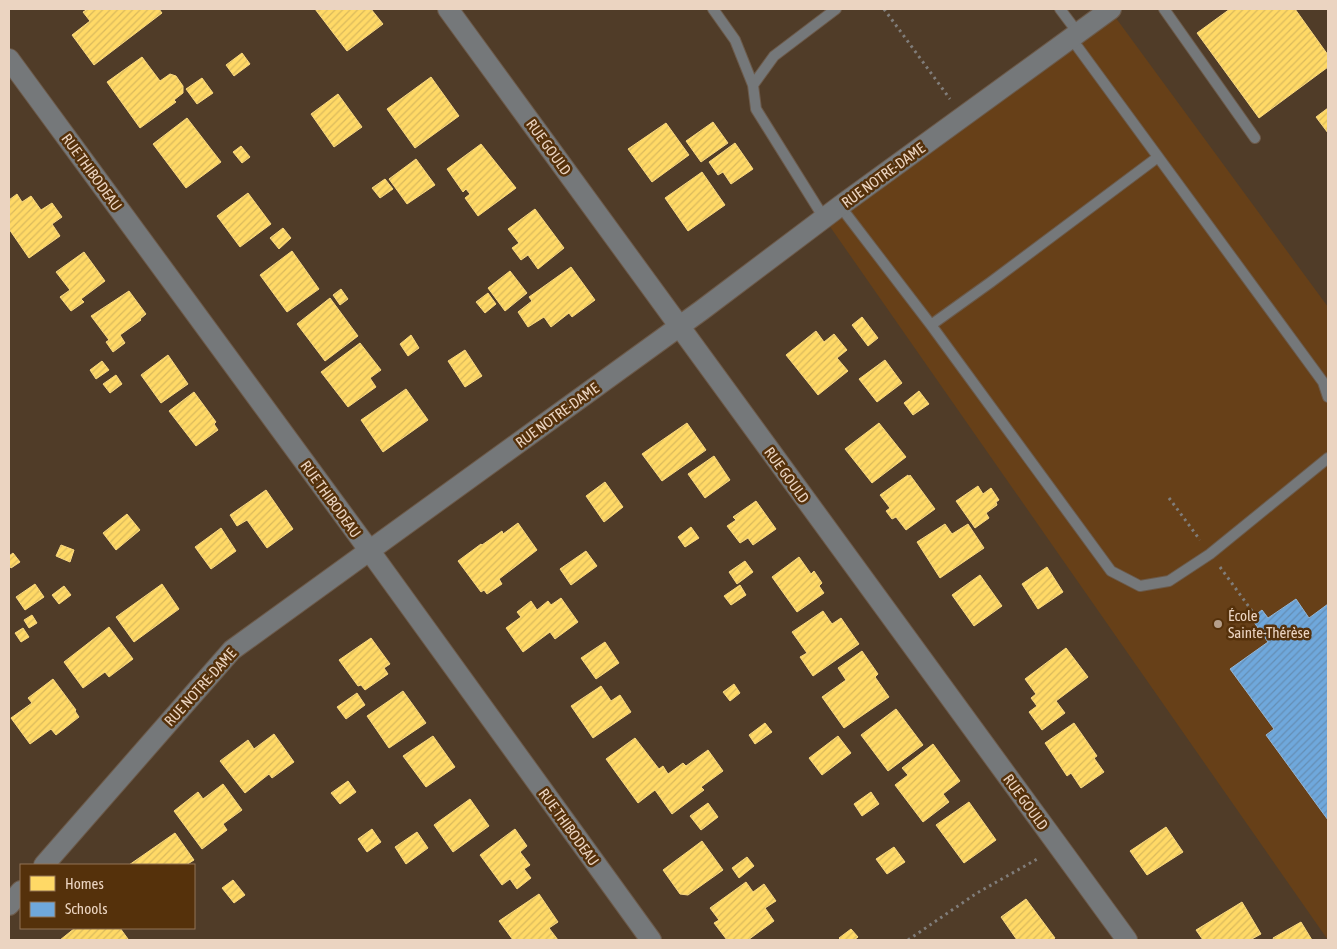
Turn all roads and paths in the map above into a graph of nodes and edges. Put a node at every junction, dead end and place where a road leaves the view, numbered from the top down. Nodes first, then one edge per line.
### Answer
1 (448, 9) edge
2 (713, 9) edge
3 (836, 9) edge
4 (884, 9) edge
5 (1060, 9) edge
6 (1111, 9) edge
7 (1164, 9) edge
8 (1075, 35) junction
9 (9, 59) edge
10 (753, 85) junction
11 (963, 117) junction
12 (1255, 138) dead end
13 (1158, 157) junction
14 (840, 206) junction
15 (824, 218) junction
16 (931, 325) junction
17 (679, 327) junction
18 (1328, 396) edge
19 (1328, 458) edge
20 (369, 550) junction
21 (1059, 847) junction
22 (45, 864) edge
23 (20, 892) edge
24 (9, 905) edge
25 (651, 940) edge
26 (908, 940) edge
27 (1127, 940) edge

1 - 17 street, RUE GOULD
2 - 10 lane
3 - 10 lane
4 - 11 path
5 - 8 lane
6 - 8 street, RUE NOTRE-DAME
7 - 12 lane
8 - 11 street, RUE NOTRE-DAME
8 - 13 lane
9 - 20 street, RUE THIBODEAU
10 - 15 lane
11 - 14 street, RUE NOTRE-DAME
13 - 16 lane
13 - 18 lane
14 - 15 street, RUE NOTRE-DAME
14 - 16 lane
15 - 17 street, RUE NOTRE-DAME
16 - 19 lane
17 - 20 street, RUE NOTRE-DAME
17 - 21 street, RUE GOULD
20 - 22 street, RUE NOTRE-DAME
20 - 25 street, RUE THIBODEAU
21 - 26 path
21 - 27 street, RUE GOULD
23 - 24 street

